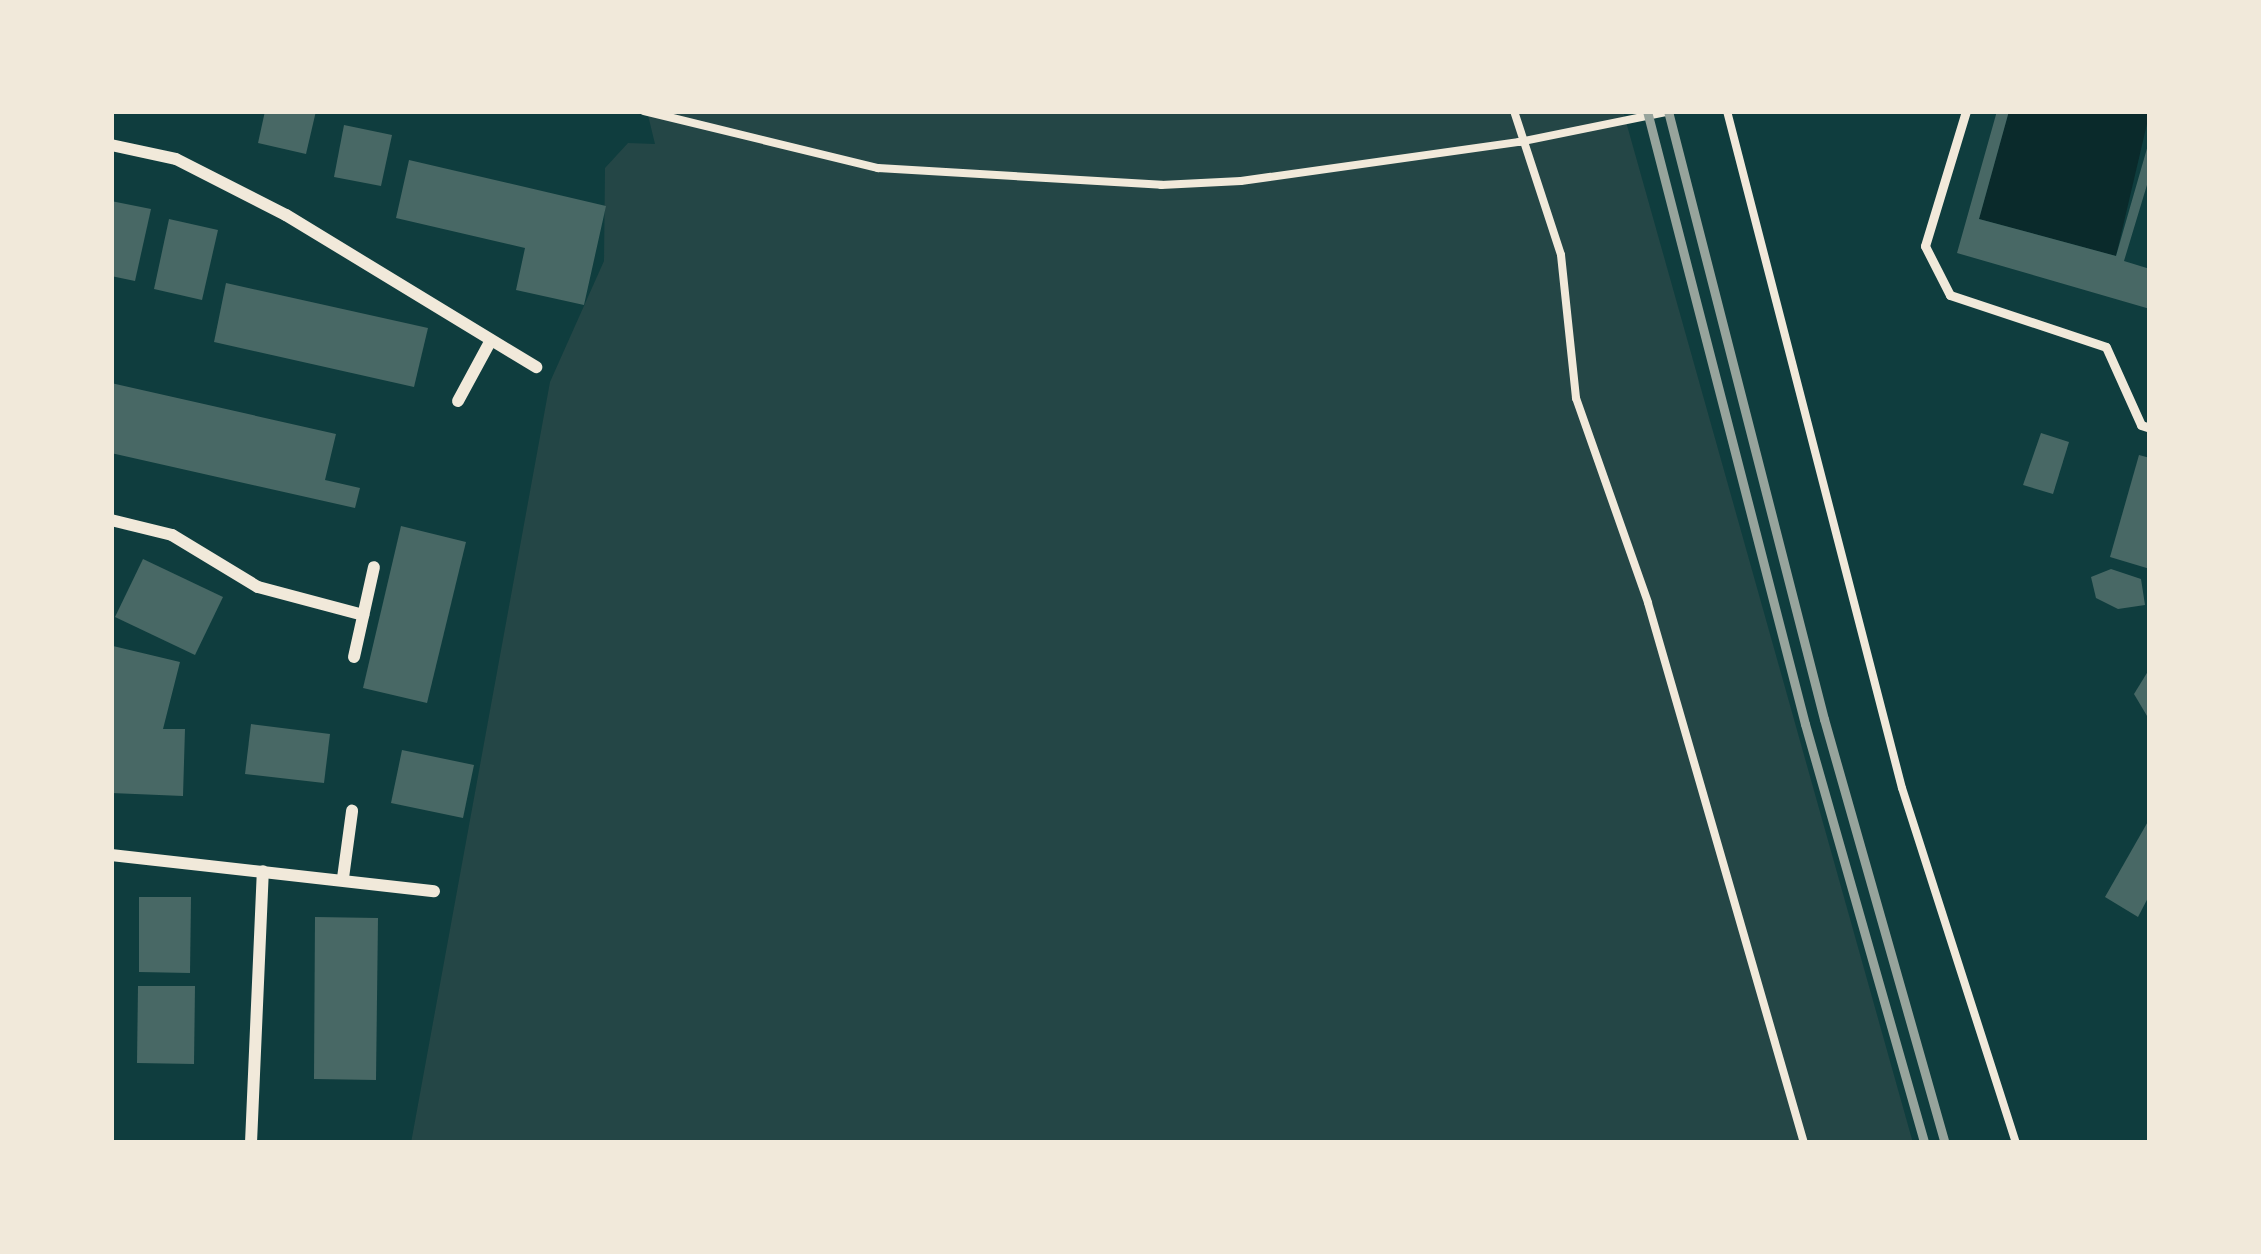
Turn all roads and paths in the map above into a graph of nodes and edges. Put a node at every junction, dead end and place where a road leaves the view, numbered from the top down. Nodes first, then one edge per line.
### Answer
1 (644, 111) edge
2 (1514, 111) edge
3 (1671, 111) edge
4 (1727, 111) edge
5 (1966, 111) edge
6 (1520, 142) junction
7 (111, 145) edge
8 (491, 340) junction
9 (536, 368) dead end
10 (458, 401) dead end
11 (2150, 428) edge
12 (111, 520) edge
13 (374, 567) dead end
14 (364, 614) junction
15 (354, 657) dead end
16 (352, 812) dead end
17 (111, 855) edge
18 (263, 871) junction
19 (343, 878) junction
20 (434, 891) dead end
21 (251, 1143) edge
22 (1804, 1143) edge
23 (2016, 1143) edge

1 - 6 path
2 - 6 path
3 - 6 path
4 - 23 path
5 - 11 lane
6 - 22 path
7 - 8 street
8 - 9 street
8 - 10 street
12 - 14 street
13 - 14 street
14 - 15 street
16 - 19 street
17 - 18 street
18 - 19 street
18 - 21 street
19 - 20 street

